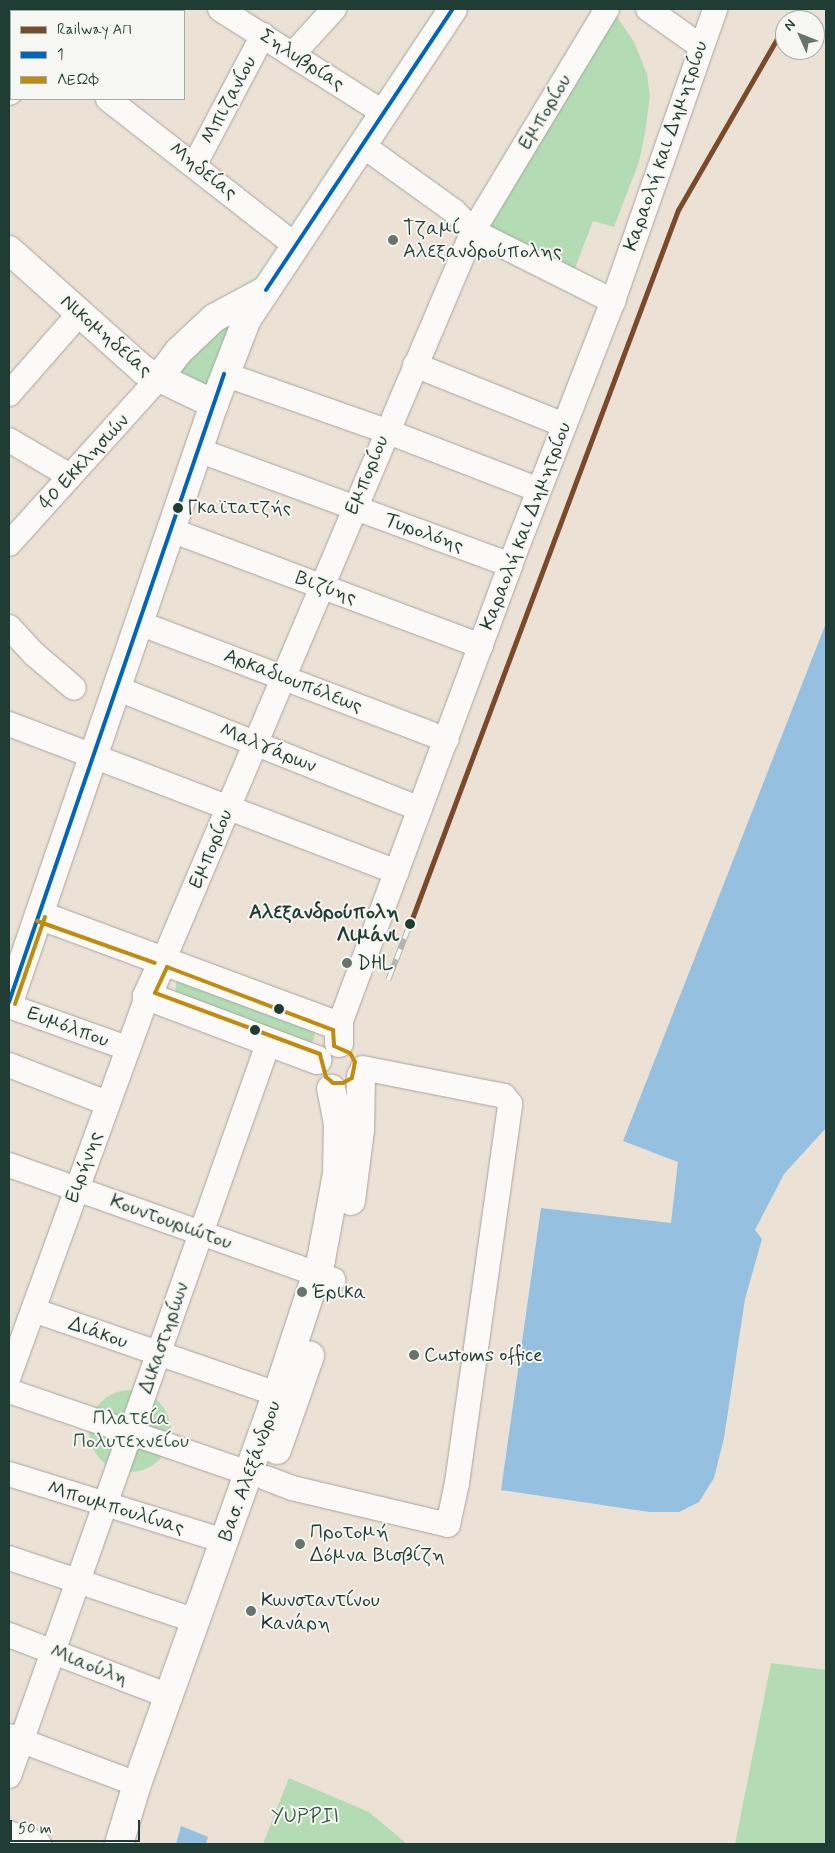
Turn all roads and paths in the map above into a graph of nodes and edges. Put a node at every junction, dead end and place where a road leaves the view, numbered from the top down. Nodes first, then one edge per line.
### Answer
1 (334, 9) edge
2 (453, 9) edge
3 (607, 9) edge
4 (648, 9) edge
5 (715, 9) edge
6 (230, 11) edge
7 (263, 35) junction
8 (700, 46) junction
9 (293, 54) junction
10 (109, 100) edge
11 (384, 113) junction
12 (362, 145) junction
13 (195, 164) junction
14 (473, 231) junction
15 (295, 245) junction
16 (9, 250) edge
17 (266, 290) junction
18 (613, 301) junction
19 (79, 314) junction
20 (415, 365) junction
21 (224, 374) junction
22 (157, 380) junction
23 (9, 394) edge
24 (214, 404) junction
25 (564, 425) junction
26 (386, 430) junction
27 (9, 440) edge
28 (198, 450) junction
29 (70, 476) junction
30 (539, 490) junction
31 (354, 507) junction
32 (170, 530) junction
33 (9, 544) edge
34 (510, 564) junction
35 (321, 586) junction
36 (139, 622) junction
37 (9, 627) edge
38 (481, 646) junction
39 (283, 678) junction
40 (74, 688) dead end
41 (116, 688) junction
42 (9, 724) edge
43 (447, 740) junction
44 (256, 744) junction
45 (93, 755) junction
46 (230, 807) junction
47 (420, 809) junction
48 (397, 872) junction
49 (39, 915) junction
50 (164, 959) junction
51 (148, 996) junction
52 (9, 1002) edge
53 (9, 1006) edge
54 (339, 1034) junction
55 (269, 1041) junction
56 (127, 1048) junction
57 (316, 1060) junction
58 (9, 1065) edge
59 (362, 1072) junction
60 (331, 1089) junction
61 (107, 1103) junction
62 (9, 1165) edge
63 (76, 1188) junction
64 (200, 1231) junction
65 (325, 1278) junction
66 (32, 1310) junction
67 (158, 1354) junction
68 (9, 1376) edge
69 (9, 1392) edge
70 (277, 1394) junction
71 (131, 1432) junction
72 (9, 1474) edge
73 (252, 1482) junction
74 (105, 1504) junction
75 (224, 1542) junction
76 (9, 1558) edge
77 (78, 1582) junction
78 (196, 1621) junction
79 (9, 1635) edge
80 (53, 1651) junction
81 (169, 1696) junction
82 (15, 1738) edge
83 (9, 1776) edge
84 (137, 1784) junction
85 (9, 1833) edge
86 (39, 1844) edge
87 (119, 1844) edge

1 - 9 street
2 - 11 main road
3 - 14 street, Εμπορίου
4 - 8 street
5 - 8 street, Καραολή και Δημητρίου
6 - 7 street, Σηλυβρίας
7 - 9 street, Σηλυβρίας
7 - 13 street, Μπιζανίου
8 - 18 street, Καραολή και Δημητρίου
9 - 11 street, Σηλυβρίας
10 - 13 street, Μηδείας
11 - 12 main road
12 - 14 street
12 - 15 main road
13 - 15 street, Μηδείας
14 - 18 street
14 - 20 street, Εμπορίου
15 - 17 main road
16 - 19 main road, Νικομηδείας
17 - 21 main road
17 - 22 main road
18 - 25 street, Καραολή και Δημητρίου
19 - 22 main road, Νικομηδείας
19 - 23 street
20 - 25 street
20 - 26 street, Εμπορίου
21 - 24 main road
21 - 26 street
22 - 24 main road, Νικομηδείας
22 - 29 street, 40 Εκκλησιών
24 - 28 main road
25 - 30 street, Καραολή και Δημητρίου
26 - 30 street
26 - 31 street, Εμπορίου
27 - 29 street
28 - 31 street, Τυρολόης
28 - 32 main road
29 - 33 street, 40 Εκκλησιών
30 - 34 street, Καραολή και Δημητρίου
31 - 34 street, Τυρολόης
31 - 35 street, Εμπορίου
32 - 35 street, Βιζύης
32 - 36 main road
34 - 38 street, Καραολή και Δημητρίου
35 - 38 street, Βιζύης
35 - 39 street, Εμπορίου
36 - 39 street, Αρκαδιουπόλεως
36 - 41 main road
37 - 40 street
38 - 43 street, Καραολή και Δημητρίου
39 - 43 street, Αρκαδιουπόλεως
39 - 44 street, Εμπορίου
41 - 44 street, Μαλγάρων
41 - 45 main road
42 - 45 street
43 - 47 street, Καραολή και Δημητρίου
44 - 46 street, Εμπορίου
44 - 47 street, Μαλγάρων
45 - 46 street
45 - 49 main road
46 - 48 street
46 - 50 street, Εμπορίου
47 - 48 street, Καραολή και Δημητρίου
48 - 54 street, Καραολή και Δημητρίου
49 - 50 main road
49 - 52 main road
50 - 51 main road, Ειρήνης
50 - 54 main road
51 - 55 main road
51 - 56 street, Ειρήνης
53 - 56 street, Ευμόλπου
54 - 57 main road
54 - 59 main road
55 - 57 main road
55 - 64 street, Δικαστηρίων
56 - 61 street, Ειρήνης
57 - 60 main road
58 - 61 street
59 - 60 main road
59 - 65 main road, Βασ. Αλεξάνδρου
59 - 73 street
60 - 65 main road, Βασ. Αλεξάνδρου
61 - 63 street, Ειρήνης
62 - 63 street, Κουντουριώτου
63 - 64 street, Κουντουριώτου
63 - 66 street, Ειρήνης
64 - 65 street, Κουντουριώτου
64 - 67 street, Δικαστηρίων
65 - 70 main road, Βασ. Αλεξάνδρου
65 - 73 main road, Βασ. Αλεξάνδρου
66 - 67 street, Διάκου
66 - 68 street, Ειρήνης
67 - 70 street, Διάκου
67 - 71 street, Δικαστηρίων
69 - 71 street
70 - 73 main road, Βασ. Αλεξάνδρου
71 - 73 street
71 - 74 street, Δικαστηρίων
72 - 74 street, Μπουμπουλίνας
73 - 75 main road, Βασ. Αλεξάνδρου
74 - 75 street, Μπουμπουλίνας
74 - 77 street, Δικαστηρίων
75 - 78 main road, Βασ. Αλεξάνδρου
76 - 77 street
77 - 78 street
77 - 80 street, Δικαστηρίων
78 - 81 main road, Βασ. Αλεξάνδρου
79 - 80 street, Μιαούλη
80 - 81 street, Μιαούλη
80 - 82 street, Δικαστηρίων
81 - 84 main road, Βασ. Αλεξάνδρου
82 - 83 street, Δικαστηρίων
82 - 84 street
84 - 87 main road, Βασ. Αλεξάνδρου
85 - 86 street

